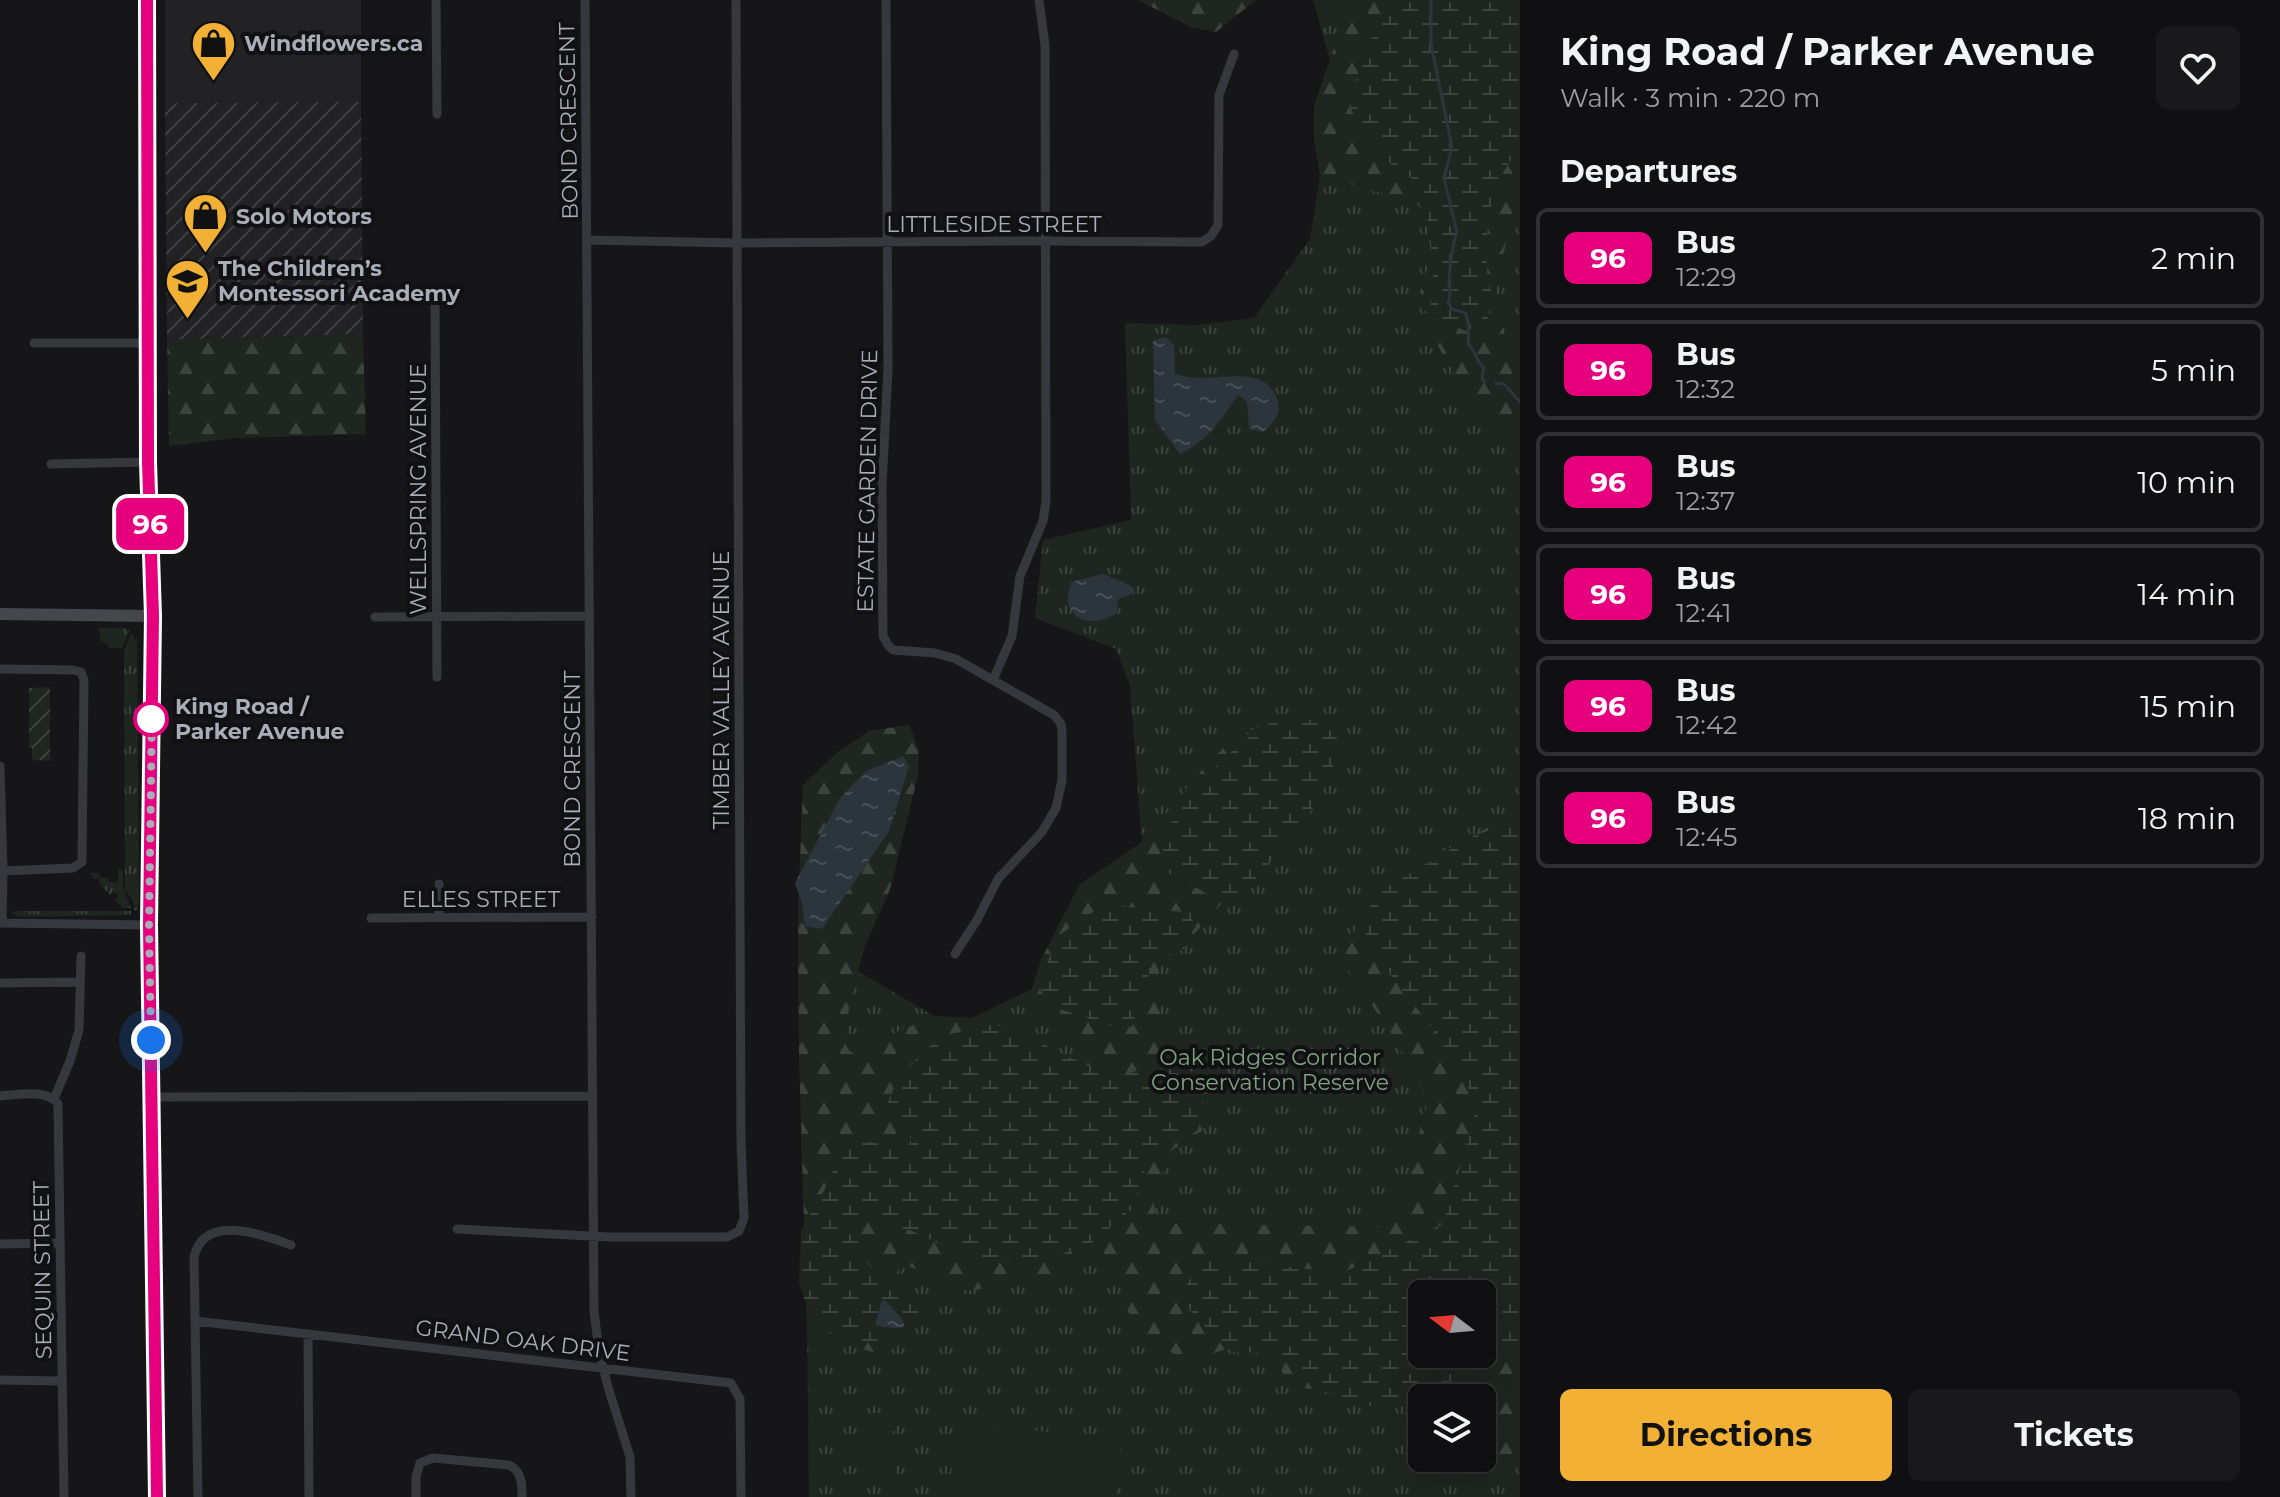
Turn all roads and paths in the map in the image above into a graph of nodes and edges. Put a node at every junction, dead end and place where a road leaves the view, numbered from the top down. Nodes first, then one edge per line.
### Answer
1 (147, 0) edge
2 (436, 0) edge
3 (585, 0) edge
4 (736, 0) edge
5 (886, 0) edge
6 (1039, 0) edge
7 (1234, 54) dead end
8 (437, 114) dead end
9 (587, 240) junction
10 (887, 241) junction
11 (1046, 241) junction
12 (737, 243) junction
13 (435, 301) dead end
14 (34, 343) dead end
15 (147, 343) junction
16 (148, 462) junction
17 (51, 464) dead end
18 (0, 614) edge
19 (153, 616) junction
20 (437, 616) junction
21 (590, 616) junction
22 (375, 617) dead end
23 (0, 669) edge
24 (437, 677) dead end
25 (993, 680) junction
26 (0, 766) edge
27 (3, 871) junction
28 (439, 884) dead end
29 (439, 917) junction
30 (592, 917) junction
31 (371, 918) dead end
32 (1, 923) edge
33 (149, 925) junction
34 (955, 954) dead end
35 (81, 956) dead end
36 (80, 982) junction
37 (0, 983) edge
38 (0, 1096) edge
39 (593, 1096) junction
40 (152, 1097) junction
41 (54, 1099) junction
42 (457, 1229) dead end
43 (594, 1236) junction
44 (60, 1243) junction
45 (0, 1244) edge
46 (291, 1245) dead end
47 (195, 1321) junction
48 (308, 1334) junction
49 (603, 1367) junction
50 (0, 1380) edge
51 (61, 1381) junction
52 (64, 1497) edge
53 (157, 1497) edge
54 (198, 1497) edge
55 (309, 1497) edge
56 (416, 1497) edge
57 (522, 1497) edge
58 (631, 1497) edge
59 (741, 1497) edge

1 - 15 main road
2 - 8 street
3 - 9 street, BOND CRESCENT
4 - 12 street, TIMBER VALLEY AVENUE
5 - 10 street, ESTATE GARDEN DRIVE
6 - 11 street
7 - 11 street, LITTLESIDE STREET
9 - 12 street, LITTLESIDE STREET
9 - 21 street, BOND CRESCENT
10 - 11 street, LITTLESIDE STREET
10 - 12 street, LITTLESIDE STREET
10 - 25 street, ESTATE GARDEN DRIVE
11 - 25 street
12 - 43 street, TIMBER VALLEY AVENUE
13 - 20 street, WELLSPRING AVENUE
14 - 15 street
15 - 16 main road
16 - 17 street
16 - 19 main road
18 - 19 main road
19 - 33 main road
20 - 21 street
20 - 22 street
20 - 24 street, WELLSPRING AVENUE
21 - 30 street, BOND CRESCENT
23 - 27 street
25 - 34 street, ESTATE GARDEN DRIVE
26 - 27 street
27 - 32 street
28 - 29 street
29 - 30 street, ELLES STREET
29 - 31 street, ELLES STREET
30 - 39 street, BOND CRESCENT
32 - 33 street
33 - 40 main road
35 - 36 street
36 - 37 street
36 - 41 street
38 - 41 street
39 - 40 street
39 - 43 street, BOND CRESCENT
40 - 53 main road
41 - 44 street, SEQUIN STREET
42 - 43 street, TIMBER VALLEY AVENUE
43 - 49 street, BOND CRESCENT
44 - 45 street
44 - 51 street, SEQUIN STREET
46 - 47 street
47 - 48 street, GRAND OAK DRIVE
47 - 54 street
48 - 49 street, GRAND OAK DRIVE
48 - 55 street
49 - 58 street, BOND CRESCENT
49 - 59 street, GRAND OAK DRIVE
50 - 51 street
51 - 52 street, SEQUIN STREET
56 - 57 street

